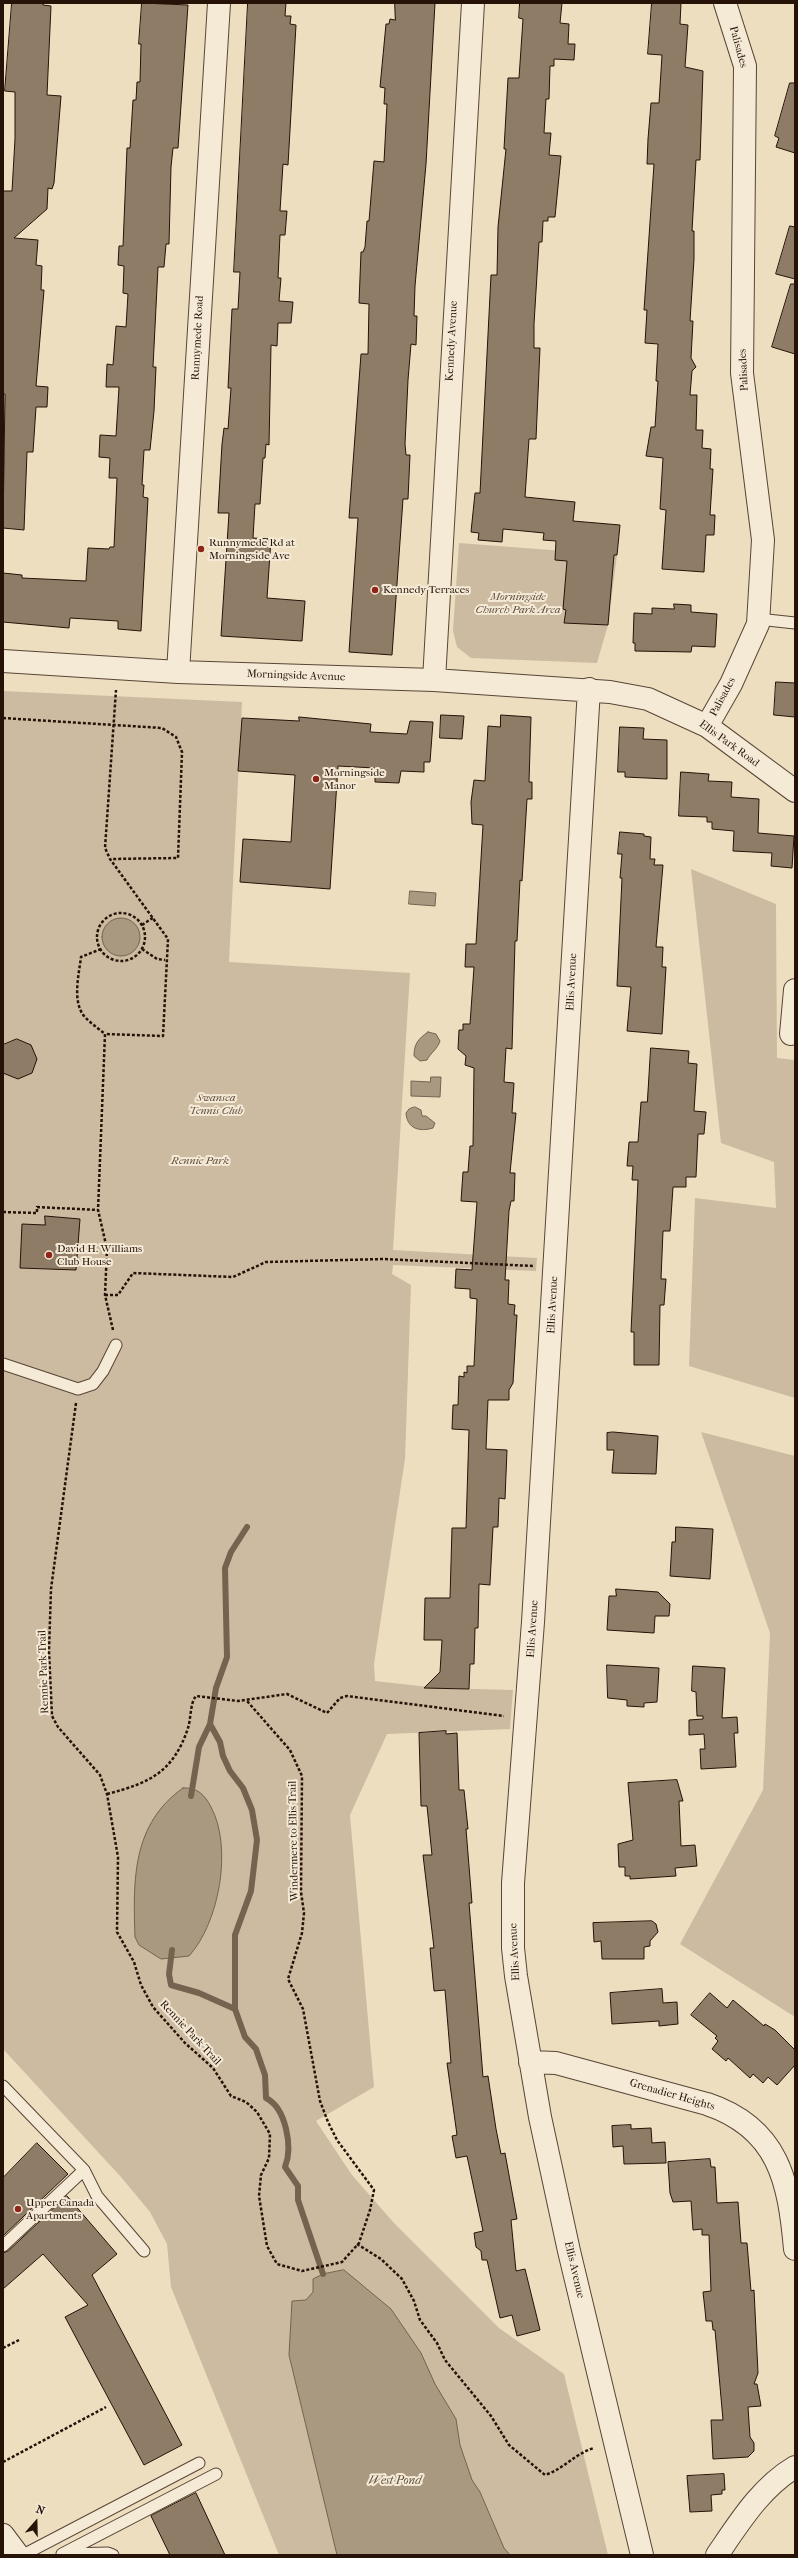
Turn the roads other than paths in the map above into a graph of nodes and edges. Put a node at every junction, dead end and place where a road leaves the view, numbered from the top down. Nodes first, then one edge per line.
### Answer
1 (219, 3) edge
2 (472, 3) edge
3 (725, 3) edge
4 (758, 618) junction
5 (795, 623) edge
6 (3, 661) edge
7 (178, 672) junction
8 (434, 680) junction
9 (589, 689) junction
10 (707, 726) junction
11 (795, 792) edge
12 (795, 990) edge
13 (791, 1034) dead end
14 (116, 1345) road end
15 (3, 1364) edge
16 (530, 2062) junction
17 (3, 2086) edge
18 (84, 2170) junction
19 (3, 2246) edge
20 (795, 2249) edge
21 (144, 2251) dead end
22 (199, 2463) dead end
23 (795, 2466) edge
24 (216, 2474) dead end
25 (3, 2534) edge
26 (18, 2555) edge
27 (23, 2555) edge
28 (61, 2555) edge
29 (113, 2555) edge
30 (642, 2555) edge
31 (717, 2555) edge

1 - 7 street, Runnymede Road
2 - 8 street, Kennedy Avenue
3 - 4 street, Palisades
4 - 5 lane
4 - 10 street, Palisades
6 - 7 street, Morningside Avenue
7 - 8 street, Morningside Avenue
8 - 9 street, Morningside Avenue
9 - 10 street, Ellis Park Road
9 - 16 street, Ellis Avenue
10 - 11 street, Ellis Park Road
12 - 13 street
14 - 15 lane
16 - 20 street, Grenadier Heights
16 - 30 street, Ellis Avenue
17 - 18 lane
18 - 19 lane
18 - 21 lane
22 - 27 lane
23 - 31 street
24 - 28 lane
25 - 26 street
28 - 29 lane

